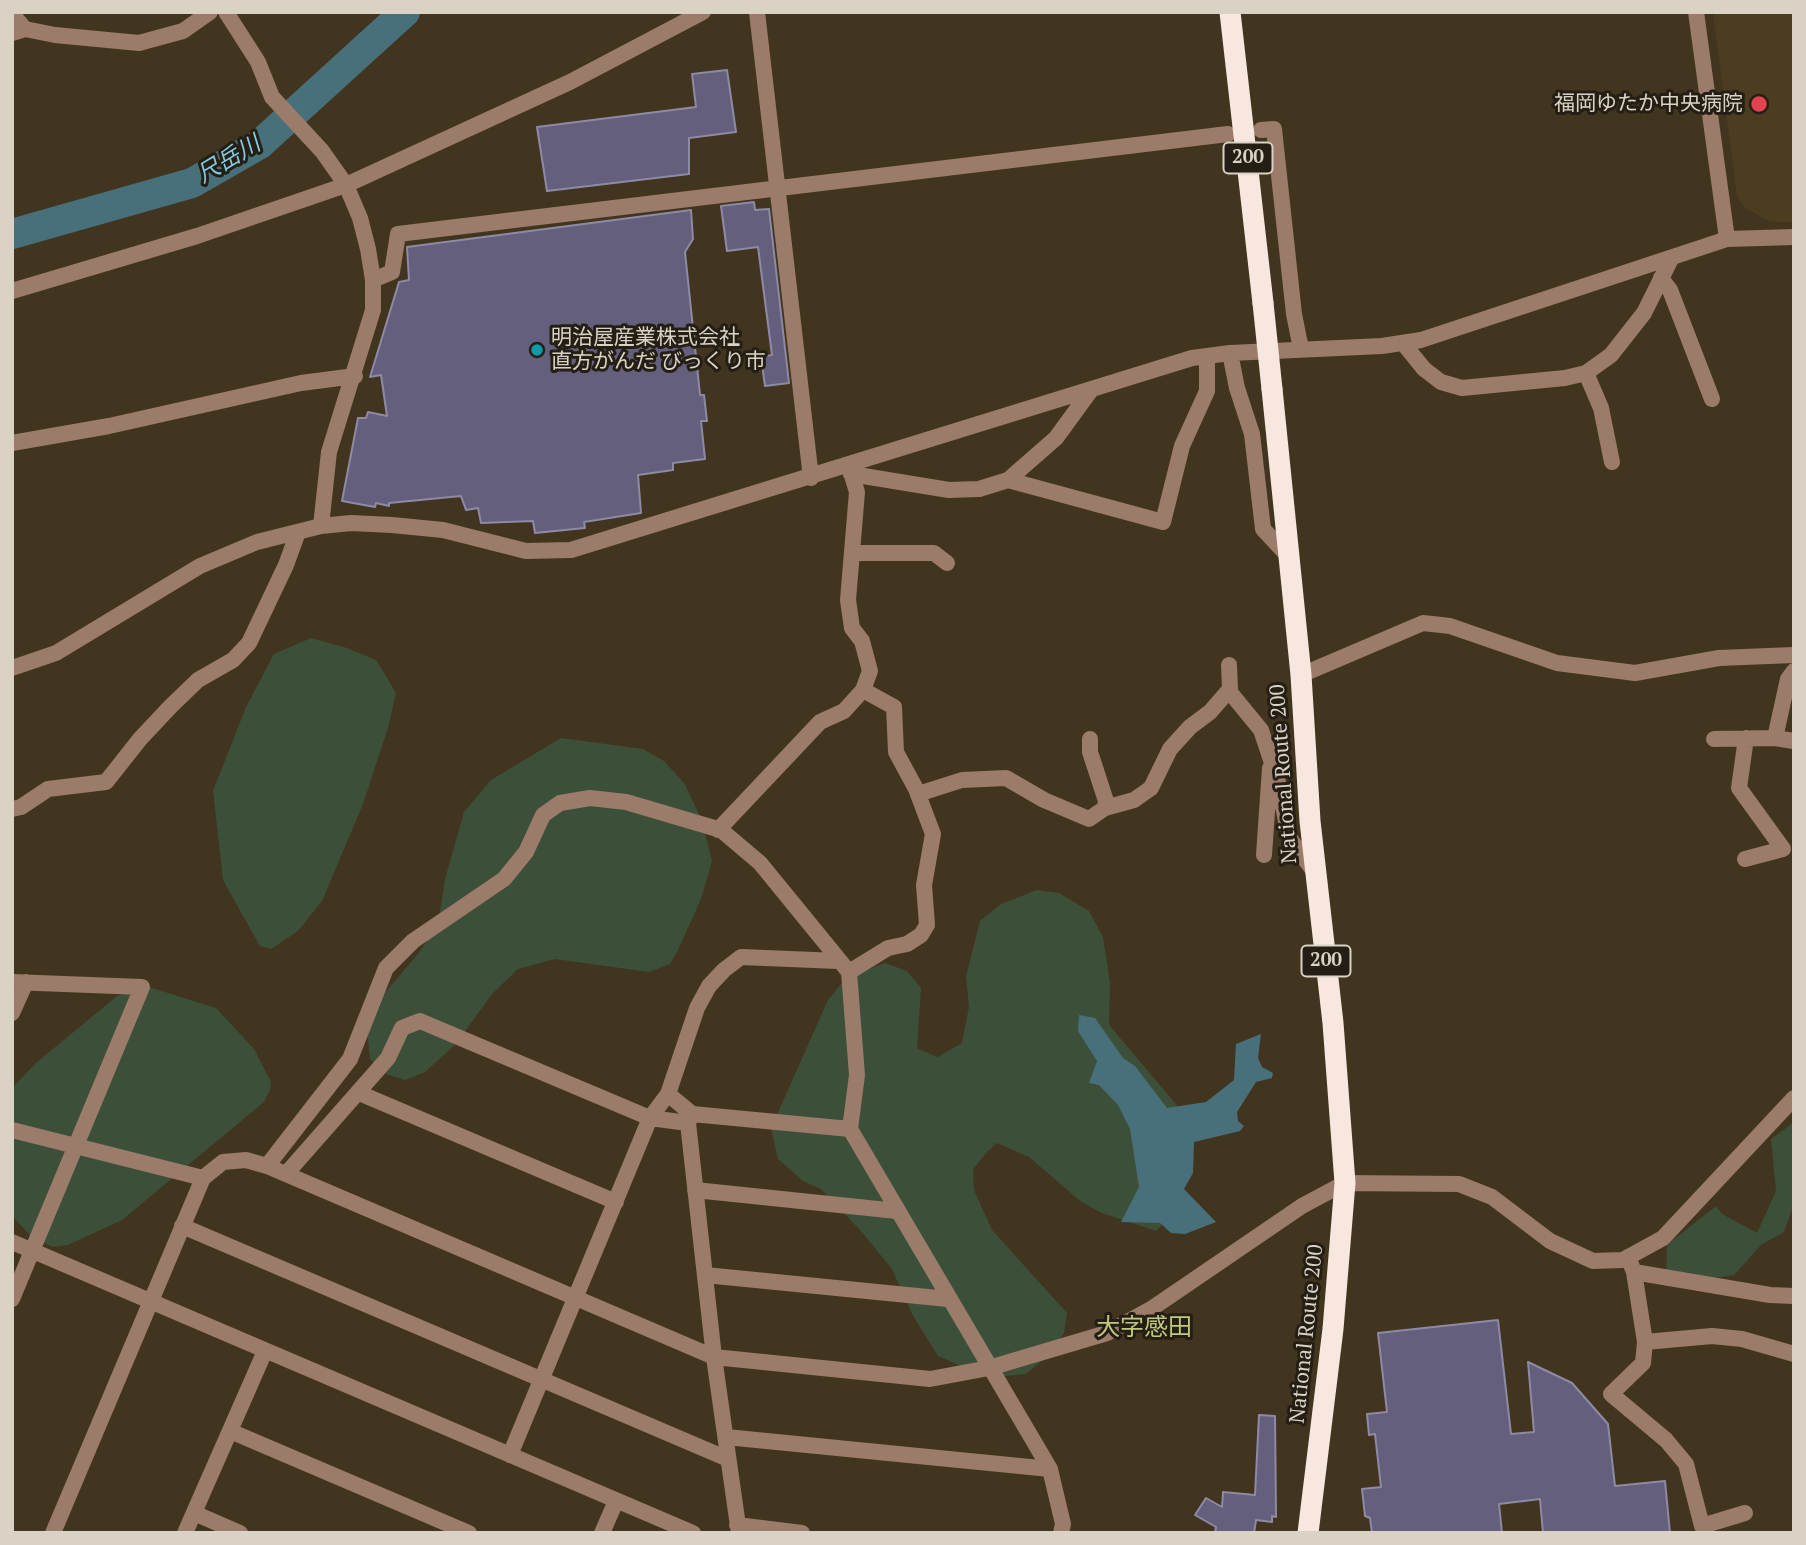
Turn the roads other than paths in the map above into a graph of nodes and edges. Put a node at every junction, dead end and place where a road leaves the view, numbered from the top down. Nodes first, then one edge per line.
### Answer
1 (210, 12) edge
2 (226, 12) edge
3 (703, 12) edge
4 (757, 12) edge
5 (1230, 12) edge
6 (1696, 12) edge
7 (12, 14) edge
8 (18, 31) edge
9 (1261, 130) dead end
10 (1228, 134) dead end
11 (346, 185) junction
12 (777, 190) junction
13 (1794, 237) edge
14 (1727, 239) junction
15 (1671, 259) junction
16 (1661, 278) junction
17 (373, 280) junction
18 (12, 290) edge
19 (1403, 343) junction
20 (1301, 349) junction
21 (1230, 353) junction
22 (1207, 356) junction
23 (1586, 373) junction
24 (355, 376) junction
25 (1091, 390) junction
26 (1712, 399) dead end
27 (12, 443) edge
28 (1612, 462) dead end
29 (850, 470) junction
30 (811, 478) junction
31 (1008, 480) junction
32 (321, 526) junction
33 (298, 532) junction
34 (852, 553) junction
35 (1289, 556) junction
36 (947, 563) dead end
37 (1794, 655) edge
38 (1229, 665) dead end
39 (12, 668) edge
40 (1794, 671) edge
41 (1301, 675) junction
42 (863, 690) junction
43 (1229, 691) junction
44 (1746, 738) junction
45 (1776, 738) junction
46 (1090, 739) dead end
47 (1714, 739) dead end
48 (1794, 741) edge
49 (1270, 758) junction
50 (918, 794) junction
51 (1105, 808) junction
52 (12, 809) edge
53 (718, 830) junction
54 (1264, 855) dead end
55 (1745, 859) dead end
56 (1316, 874) junction
57 (844, 966) junction
58 (19, 982) edge
59 (12, 1013) edge
60 (359, 1093) junction
61 (668, 1094) junction
62 (1794, 1098) edge
63 (650, 1118) junction
64 (690, 1119) junction
65 (850, 1129) junction
66 (12, 1130) edge
67 (76, 1145) junction
68 (267, 1166) junction
69 (286, 1174) junction
70 (203, 1178) junction
71 (1345, 1183) junction
72 (695, 1190) junction
73 (616, 1202) junction
74 (897, 1211) junction
75 (181, 1226) junction
76 (12, 1242) edge
77 (33, 1251) junction
78 (1631, 1265) junction
79 (705, 1275) junction
80 (1794, 1296) edge
81 (12, 1299) edge
82 (575, 1299) junction
83 (948, 1299) junction
84 (149, 1302) junction
85 (1645, 1342) junction
86 (265, 1352) junction
87 (1794, 1354) edge
88 (714, 1357) junction
89 (989, 1368) junction
90 (541, 1381) junction
91 (230, 1431) junction
92 (726, 1437) junction
93 (510, 1455) junction
94 (728, 1459) junction
95 (1050, 1469) junction
96 (616, 1501) junction
97 (194, 1513) junction
98 (1745, 1513) dead end
99 (738, 1529) edge
100 (53, 1533) edge
101 (185, 1533) edge
102 (240, 1533) edge
103 (469, 1533) edge
104 (602, 1533) edge
105 (693, 1533) edge
106 (802, 1533) edge
107 (1061, 1533) edge
108 (1308, 1533) edge

1 - 8 street
2 - 11 street
3 - 11 street
4 - 12 street
5 - 35 highway, National Route 200 / 200, bridge
6 - 14 street
7 - 8 street
9 - 20 street
10 - 12 street
11 - 17 street
11 - 18 street
12 - 17 street
12 - 30 street
13 - 14 street
14 - 15 street
15 - 16 street
15 - 19 street
16 - 23 street
16 - 26 street
17 - 24 street
19 - 20 street
19 - 23 street
20 - 21 street
21 - 22 street
21 - 35 street
22 - 25 street
22 - 31 street
23 - 28 street
24 - 27 street
24 - 32 street
25 - 29 street
25 - 31 street
29 - 30 street
29 - 31 street
29 - 34 street
30 - 32 street
32 - 33 street
33 - 39 street
33 - 52 street
34 - 36 street
34 - 42 street
35 - 41 highway, National Route 200 / 200
37 - 41 street
38 - 43 street
40 - 45 street
41 - 56 highway, National Route 200 / 200
42 - 50 street
42 - 53 street
43 - 49 street
43 - 51 street
44 - 45 street
44 - 47 street
44 - 55 street
45 - 48 street
46 - 51 street
49 - 54 street
49 - 56 street
50 - 51 street
50 - 57 street
53 - 57 street
53 - 68 street
56 - 71 highway, National Route 200 / 200
57 - 61 street
57 - 65 street
58 - 59 street
58 - 67 street
60 - 63 street
60 - 69 street
60 - 73 street
61 - 63 street
61 - 64 street
62 - 78 street
63 - 64 street
63 - 73 street
64 - 65 street
64 - 72 street
65 - 74 street
66 - 67 street
67 - 70 street
67 - 77 street
68 - 69 street
68 - 70 street
69 - 82 street
70 - 75 street
71 - 78 street
71 - 89 street
71 - 108 highway, National Route 200 / 200
72 - 74 street
72 - 79 street
73 - 82 street
74 - 83 street
75 - 84 street
75 - 90 street
76 - 77 street
77 - 81 street
77 - 84 street
78 - 80 street
78 - 85 street
79 - 83 street
79 - 88 street
82 - 88 street
82 - 90 street
83 - 89 street
84 - 86 street
84 - 100 street
85 - 87 street
85 - 98 street
86 - 91 street
86 - 93 street
88 - 89 street
88 - 92 street
89 - 95 street
90 - 93 street
90 - 94 street
91 - 97 street
91 - 103 street
92 - 94 street
92 - 95 street
93 - 96 street
94 - 99 street
95 - 107 street
96 - 104 street
96 - 105 street
97 - 101 street
97 - 102 street
99 - 106 street

